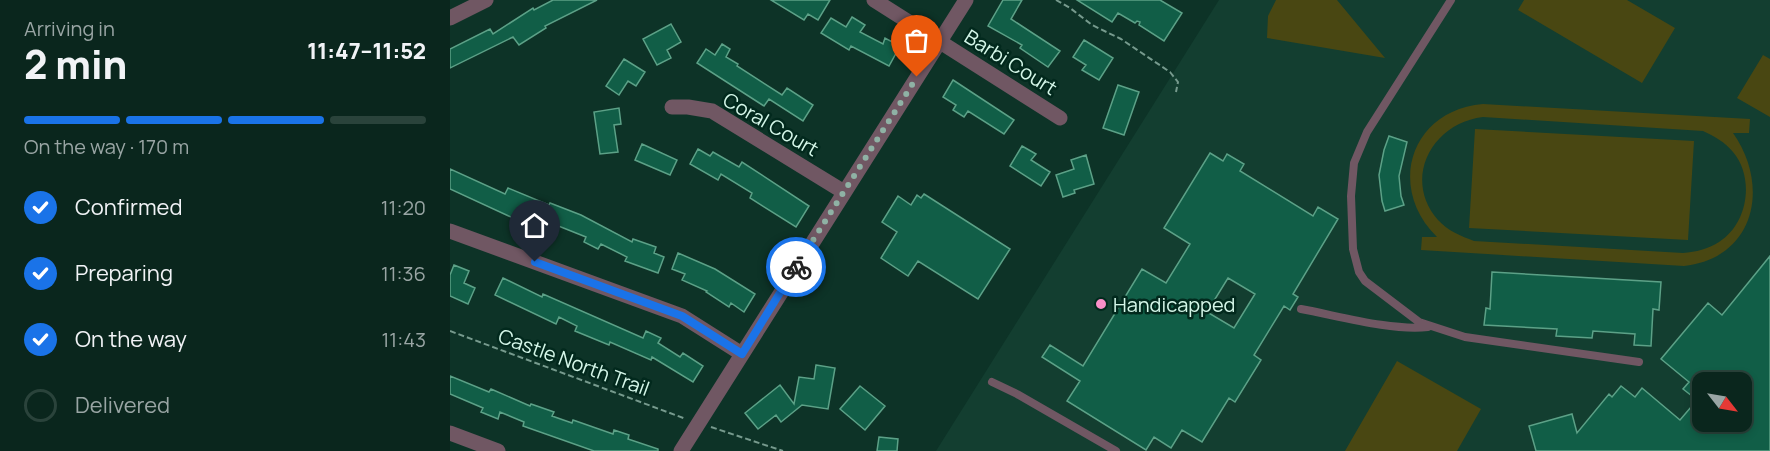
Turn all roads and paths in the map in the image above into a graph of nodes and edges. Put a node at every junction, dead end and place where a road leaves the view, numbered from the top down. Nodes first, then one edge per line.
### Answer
1 (486, 0) edge
2 (874, 0) edge
3 (966, 0) edge
4 (1056, 0) edge
5 (1451, 0) edge
6 (450, 18) edge
7 (939, 42) junction
8 (1176, 92) dead end
9 (672, 107) dead end
10 (1060, 118) dead end
11 (844, 192) junction
12 (450, 231) edge
13 (1301, 309) dead end
14 (1433, 326) junction
15 (450, 331) edge
16 (742, 354) junction
17 (1639, 363) dead end
18 (992, 382) dead end
19 (688, 419) dead end
20 (711, 427) dead end
21 (450, 434) edge
22 (498, 451) edge
23 (681, 451) edge
24 (783, 451) edge
25 (1116, 451) edge

1 - 6 street
2 - 7 street, Barbi Court
3 - 7 street
4 - 8 path
5 - 14 lane
7 - 10 street, Barbi Court
7 - 11 street
9 - 11 street, Coral Court
11 - 16 street
12 - 16 street
13 - 14 lane
14 - 17 lane
15 - 19 path, Castle North Trail
16 - 23 street
18 - 25 lane
20 - 24 path
21 - 22 street

